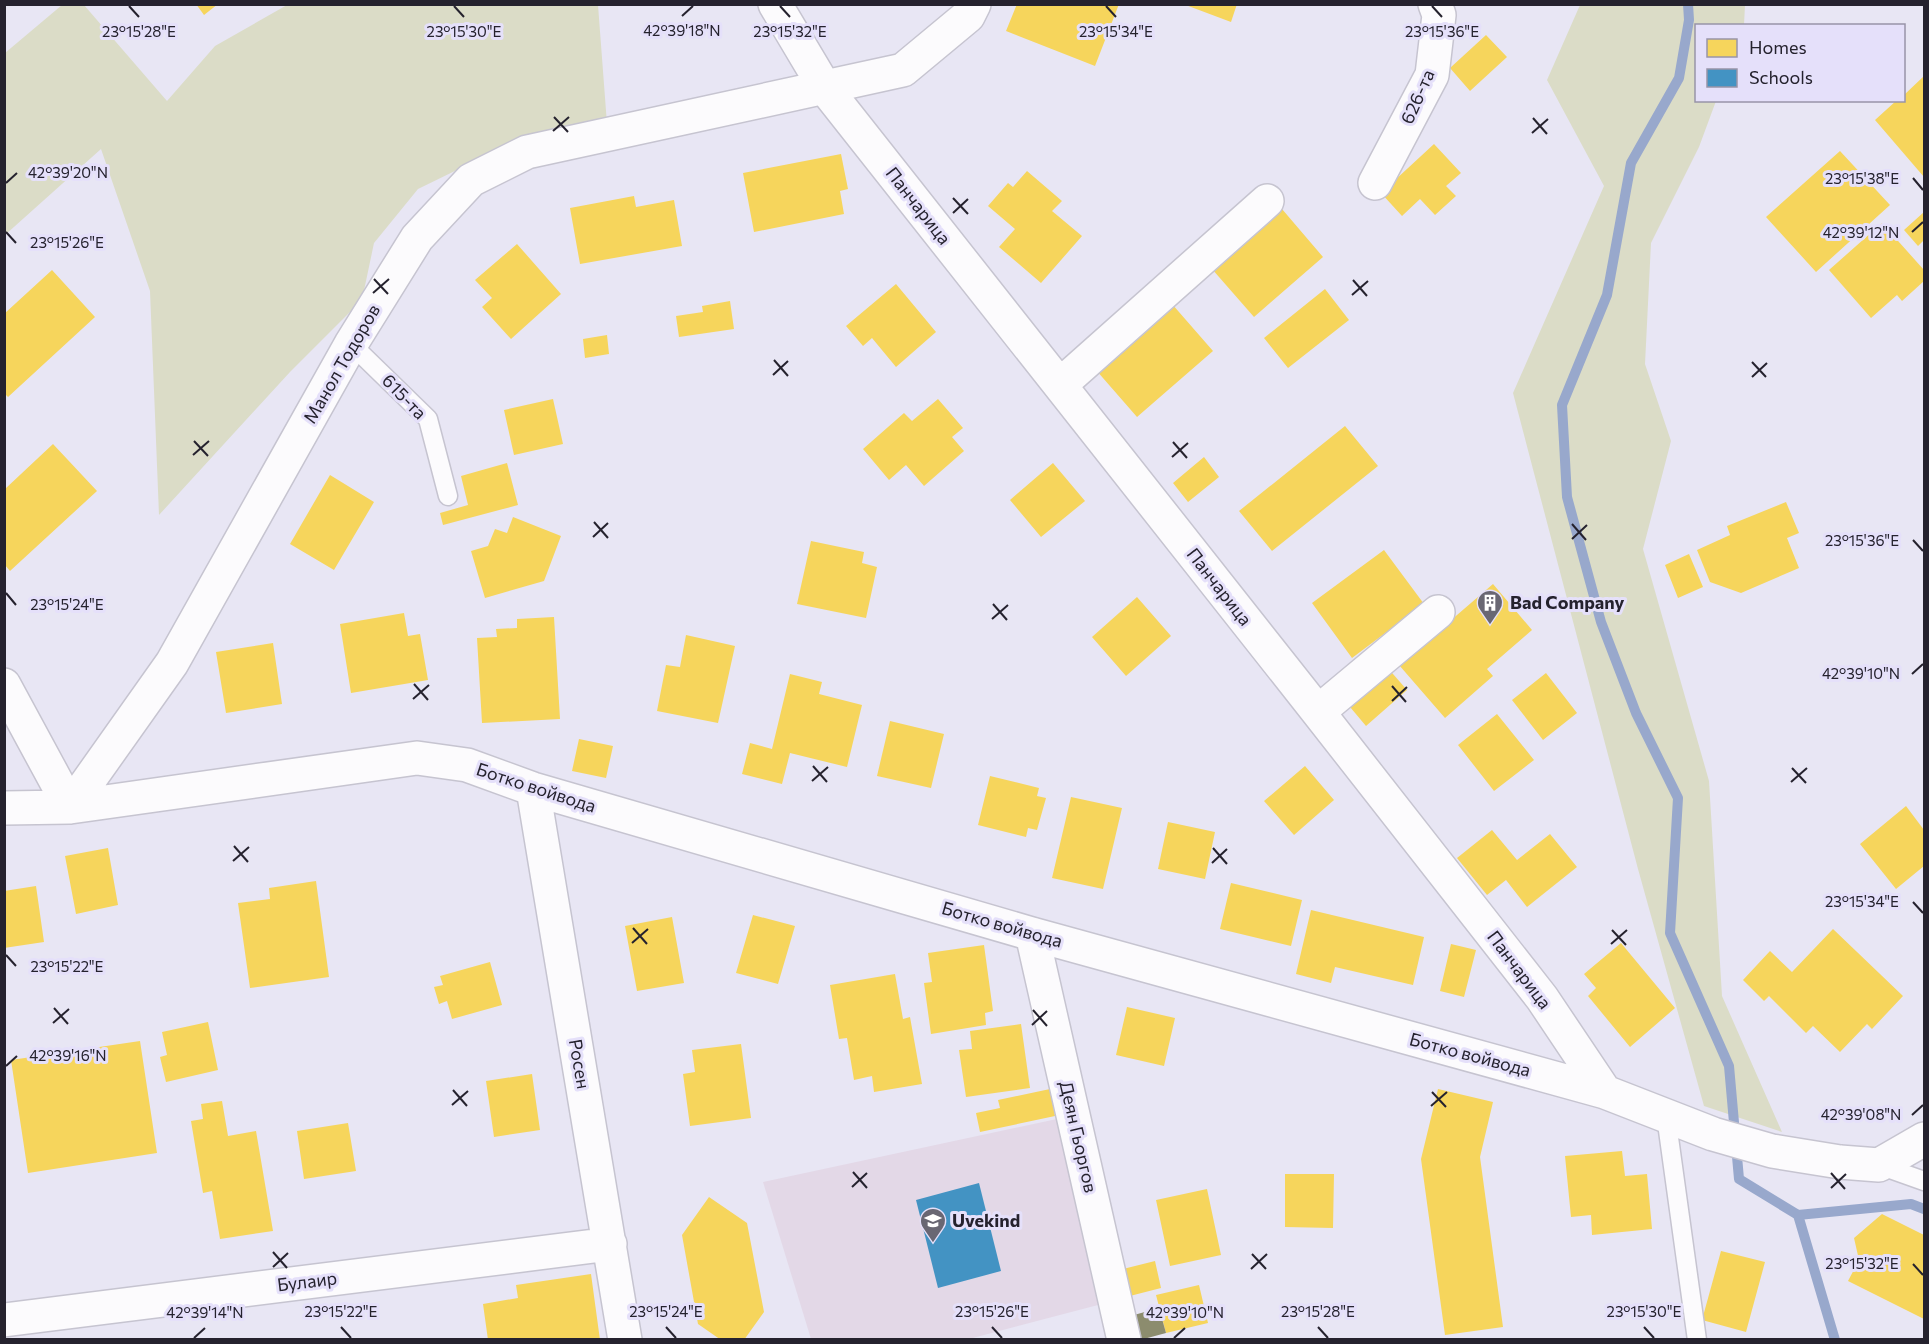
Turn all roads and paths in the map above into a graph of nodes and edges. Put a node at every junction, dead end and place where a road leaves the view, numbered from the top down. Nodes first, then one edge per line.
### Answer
1 (775, 4) edge
2 (974, 4) edge
3 (1435, 4) edge
4 (825, 88) junction
5 (1375, 183) dead end
6 (1267, 201) dead end
7 (351, 344) junction
8 (1060, 385) junction
9 (448, 496) dead end
10 (1438, 612) dead end
11 (4, 685) edge
12 (1318, 712) junction
13 (533, 789) junction
14 (70, 807) junction
15 (4, 808) edge
16 (1032, 934) junction
17 (1605, 1092) junction
18 (1666, 1116) junction
19 (1924, 1139) edge
20 (1879, 1165) junction
21 (1924, 1181) edge
22 (609, 1244) junction
23 (4, 1320) edge
24 (625, 1340) edge
25 (1124, 1340) edge
26 (1697, 1340) edge

1 - 4 street, Панчарица
2 - 4 street, Манол Тодоров
3 - 5 street, 626-та
4 - 7 street, Манол Тодоров
4 - 8 street, Панчарица
6 - 8 street
7 - 9 lane, 615-та
7 - 14 street, Манол Тодоров
8 - 12 street, Панчарица
10 - 12 street
11 - 14 street
12 - 17 street, Панчарица
13 - 14 street, Ботко войвода
13 - 16 street, Ботко войвода
13 - 22 street, Росен
14 - 15 street, Ботко войвода
16 - 17 street, Ботко войвода
16 - 25 street, Деян Гьоргов
17 - 18 street, Ботко войвода
18 - 20 street, Ботко войвода
18 - 26 lane
19 - 20 street
20 - 21 lane, Ботко войвода
22 - 23 street, Булаир
22 - 24 street, Росен

